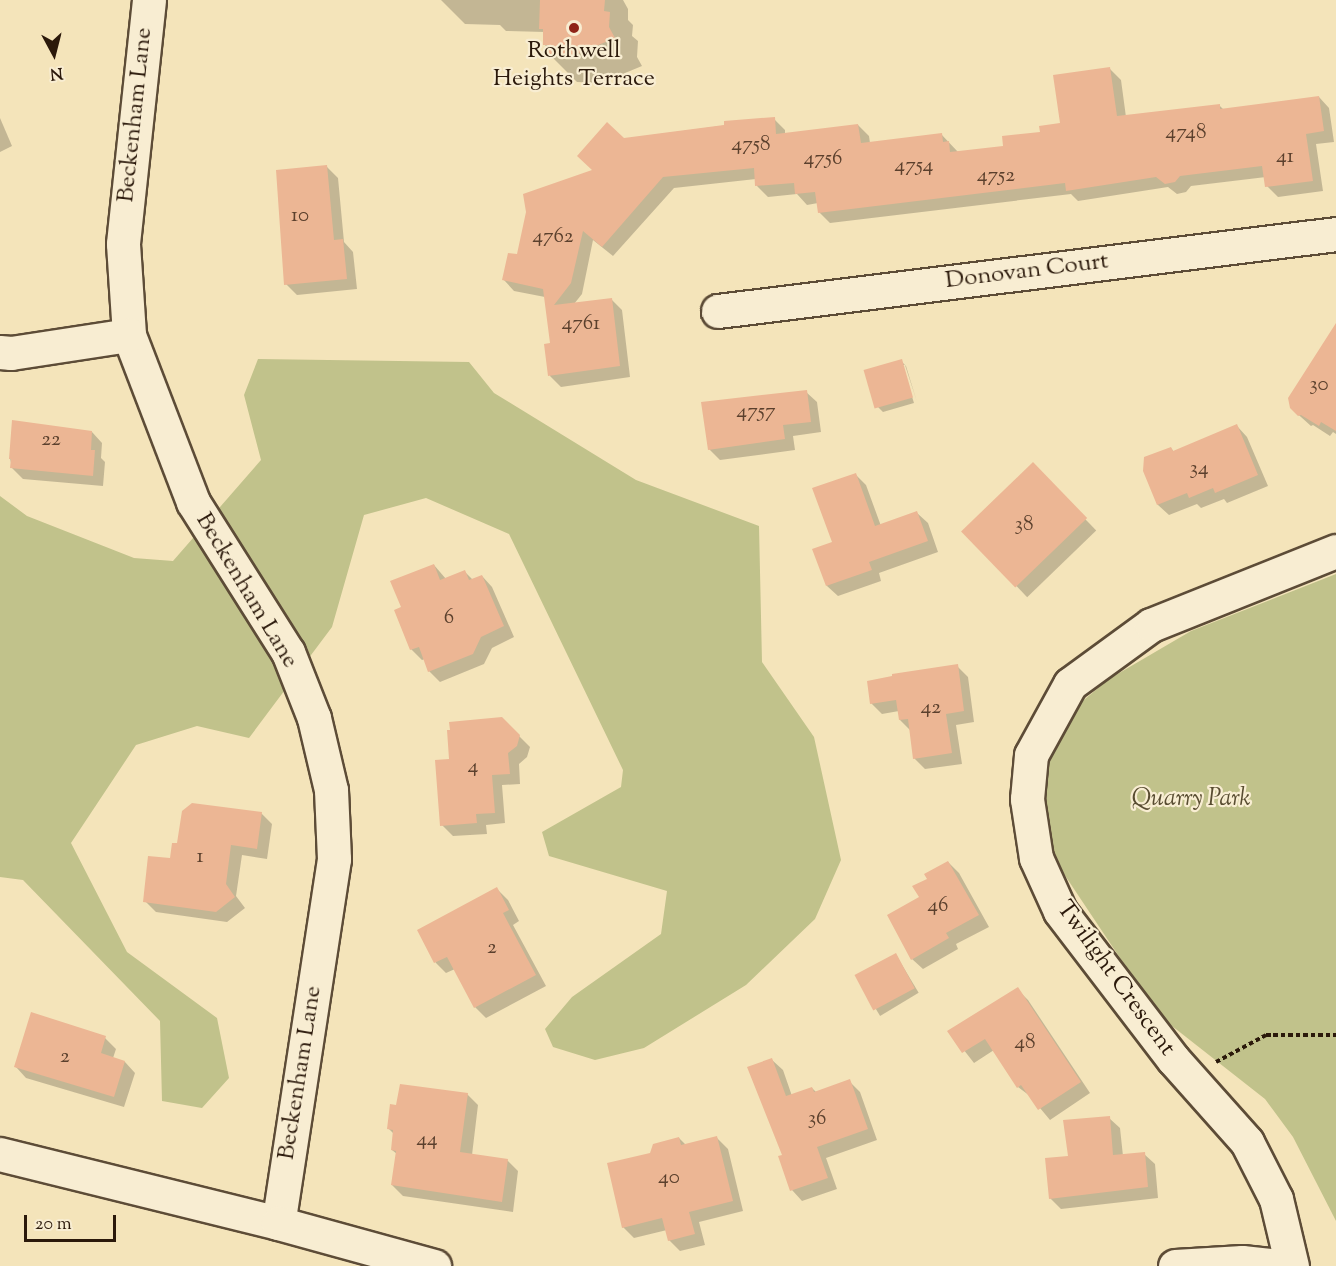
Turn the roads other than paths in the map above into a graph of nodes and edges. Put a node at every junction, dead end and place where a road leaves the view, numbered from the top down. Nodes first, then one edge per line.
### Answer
1 (148, 0) edge
2 (1336, 234) edge
3 (718, 311) dead end
4 (129, 335) junction
5 (0, 352) edge
6 (1336, 551) edge
7 (0, 1154) edge
8 (278, 1223) junction
9 (434, 1266) edge
10 (1175, 1266) edge
11 (1280, 1266) edge
12 (1292, 1266) edge

1 - 4 street, Beckenham Lane
2 - 3 street, Donovan Court
4 - 5 street
4 - 8 street, Beckenham Lane
6 - 12 street, Twilight Crescent
7 - 8 street
8 - 9 street
10 - 11 street

